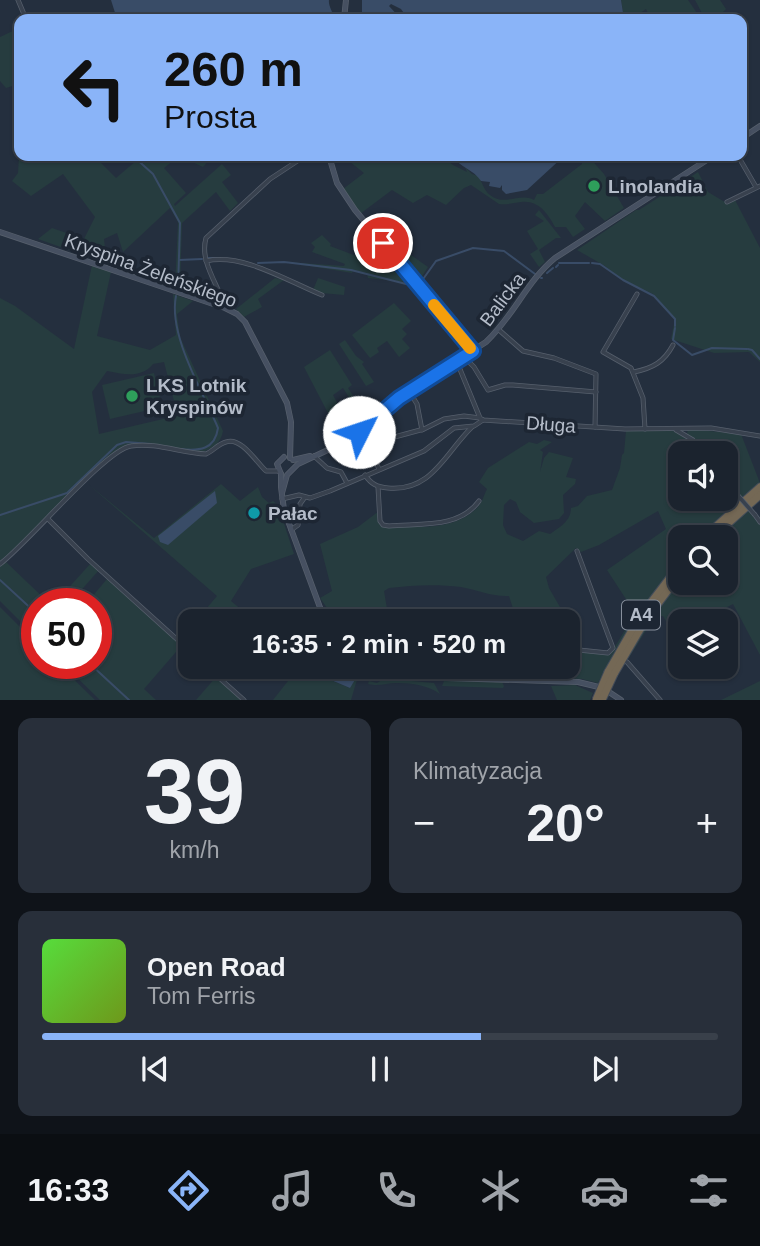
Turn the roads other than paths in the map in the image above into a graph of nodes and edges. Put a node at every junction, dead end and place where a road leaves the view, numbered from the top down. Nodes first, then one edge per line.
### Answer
1 (297, 161) edge
2 (331, 161) edge
3 (705, 161) edge
4 (741, 161) edge
5 (758, 187) edge
6 (727, 202) dead end
7 (0, 232) edge
8 (206, 260) junction
9 (637, 294) dead end
10 (322, 295) dead end
11 (225, 308) junction
12 (499, 330) junction
13 (673, 345) dead end
14 (473, 351) junction
15 (464, 357) junction
16 (457, 361) junction
17 (634, 372) junction
18 (410, 391) junction
19 (596, 393) junction
20 (482, 419) junction
21 (474, 426) junction
22 (595, 427) junction
23 (686, 428) junction
24 (645, 429) junction
25 (674, 429) junction
26 (422, 430) junction
27 (683, 433) junction
28 (760, 436) edge
29 (350, 439) junction
30 (691, 441) edge
31 (365, 446) junction
32 (314, 456) junction
33 (289, 458) junction
34 (277, 464) junction
35 (295, 468) junction
36 (379, 469) junction
37 (271, 471) junction
38 (282, 473) junction
39 (365, 475) junction
40 (347, 483) junction
41 (760, 487) edge
42 (378, 488) junction
43 (760, 495) edge
44 (282, 496) junction
45 (738, 496) edge
46 (305, 497) junction
47 (479, 501) dead end
48 (48, 519) junction
49 (760, 522) edge
50 (717, 525) edge
51 (726, 525) edge
52 (292, 530) junction
53 (577, 551) dead end
54 (0, 564) edge
55 (668, 580) edge
56 (668, 590) edge
57 (322, 609) edge
58 (178, 640) edge
59 (580, 650) edge
60 (627, 662) dead end
61 (611, 673) junction
62 (220, 679) edge
63 (480, 679) edge
64 (244, 700) edge
65 (596, 700) edge
66 (602, 700) edge
67 (621, 700) edge
68 (660, 700) edge

1 - 8 street
2 - 14 main road
3 - 12 main road, Balicka
4 - 5 street
5 - 6 street
7 - 11 main road, Kryspina Żeleńskiego
8 - 10 street
8 - 11 street
9 - 17 street
11 - 33 main road, Kryspina Żeleńskiego
12 - 14 main road, Balicka
12 - 19 street
13 - 17 street
14 - 15 main road, Balicka
15 - 16 main road, Balicka
15 - 19 street
16 - 18 main road, Balicka
16 - 20 street
17 - 24 street
18 - 26 street
18 - 29 main road, Balicka
19 - 22 street
20 - 21 street
20 - 22 street, Długa
20 - 26 street, Długa
21 - 36 street
21 - 42 street
22 - 24 street, Długa
23 - 25 street, Długa
23 - 27 street
23 - 28 street, Długa
24 - 25 street, Długa
25 - 27 street
26 - 31 street, Długa
27 - 30 street
29 - 31 street
29 - 32 main road, Balicka
31 - 36 street
32 - 33 main road, Balicka
32 - 35 main road, Balicka
32 - 40 street
33 - 34 main road
33 - 35 main road, Kryspina Żeleńskiego
34 - 37 street
34 - 38 main road
35 - 38 main road, Balicka
36 - 39 street
37 - 38 street
37 - 48 street
38 - 44 main road
39 - 40 street
39 - 42 street
40 - 46 street
41 - 50 highway
42 - 47 street
43 - 51 highway
44 - 46 street
44 - 52 main road
45 - 49 street, bridge
46 - 52 street
48 - 54 street
48 - 58 street
52 - 57 main road
53 - 59 street
55 - 61 highway, A4
56 - 61 highway, A4
60 - 68 street
61 - 65 highway, A4, bridge
61 - 66 highway, A4, bridge
62 - 64 street
63 - 67 main road

